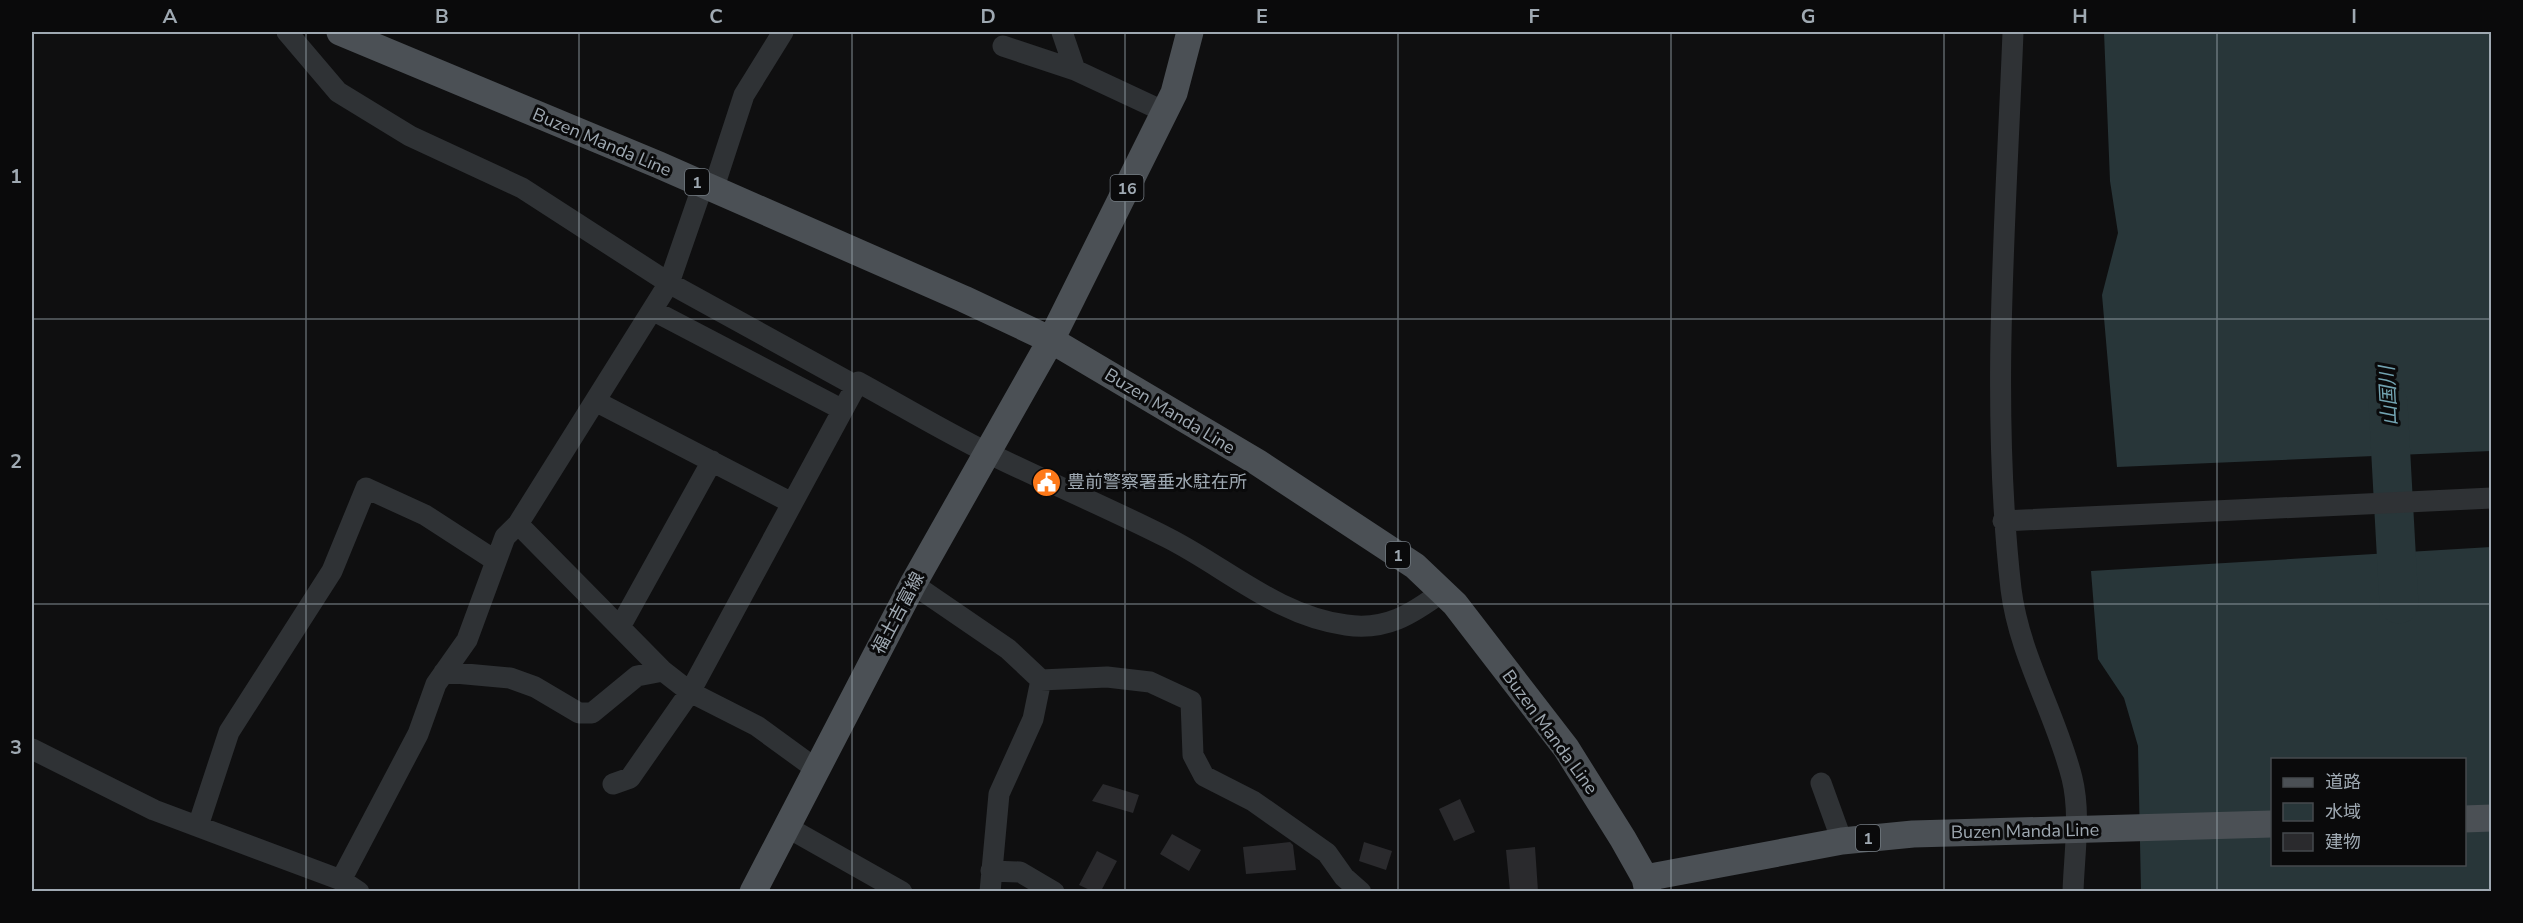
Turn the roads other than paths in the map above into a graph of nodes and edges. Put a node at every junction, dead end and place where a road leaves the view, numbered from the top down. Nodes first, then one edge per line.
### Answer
1 (287, 32) edge
2 (340, 32) edge
3 (783, 32) edge
4 (1062, 32) edge
5 (1190, 32) edge
6 (2013, 32) edge
7 (1003, 46) dead end
8 (1075, 70) junction
9 (1165, 112) junction
10 (708, 188) junction
11 (669, 283) junction
12 (652, 310) junction
13 (1051, 340) junction
14 (856, 386) junction
15 (595, 401) junction
16 (843, 410) junction
17 (989, 453) junction
18 (712, 461) junction
19 (2492, 498) edge
20 (792, 503) junction
21 (2003, 521) junction
22 (519, 524) junction
23 (496, 561) junction
24 (913, 584) junction
25 (1442, 592) junction
26 (620, 627) junction
27 (663, 671) junction
28 (444, 672) junction
29 (1041, 680) junction
30 (690, 692) junction
31 (32, 749) edge
32 (816, 770) junction
33 (1821, 783) dead end
34 (613, 784) dead end
35 (2466, 819) edge
36 (2492, 819) edge
37 (2271, 824) edge
38 (198, 826) junction
39 (787, 827) junction
40 (2085, 830) junction
41 (1842, 841) junction
42 (341, 880) junction
43 (990, 881) edge
44 (1647, 885) edge
45 (359, 891) edge
46 (753, 891) edge
47 (902, 891) edge
48 (1054, 891) edge
49 (1361, 891) edge
50 (2073, 891) edge

1 - 11 street
2 - 10 main road, Buzen Manda Line / 1
3 - 10 street
4 - 8 street
5 - 9 main road, 16
6 - 21 street
7 - 8 street
8 - 9 street
9 - 13 main road, 16
10 - 11 street
10 - 13 main road, Buzen Manda Line / 1
11 - 12 street
11 - 14 street
12 - 15 street
12 - 16 street
13 - 17 main road, 福土吉富線
13 - 25 main road, Buzen Manda Line / 1
14 - 16 street
14 - 17 street
15 - 18 street
15 - 22 street
16 - 20 street
17 - 24 main road, 福土吉富線
17 - 25 street
18 - 20 street
18 - 26 street
19 - 21 street
20 - 30 street
21 - 40 street
22 - 23 street
22 - 26 street
23 - 28 street
23 - 38 street
24 - 29 street
24 - 32 main road, 福土吉富線
25 - 44 main road, Buzen Manda Line / 1
26 - 27 street
27 - 28 street
27 - 30 street
28 - 42 street
29 - 43 street
29 - 49 street
30 - 32 street
30 - 34 street
31 - 38 street
32 - 39 main road, 福土吉富線
33 - 41 street
35 - 36 main road
37 - 40 main road, Buzen Manda Line / 1
38 - 42 street
39 - 46 main road, 福土吉富線
39 - 47 street
40 - 41 main road, Buzen Manda Line / 1
40 - 50 street
41 - 44 main road, Buzen Manda Line / 1
42 - 45 street
43 - 48 street

